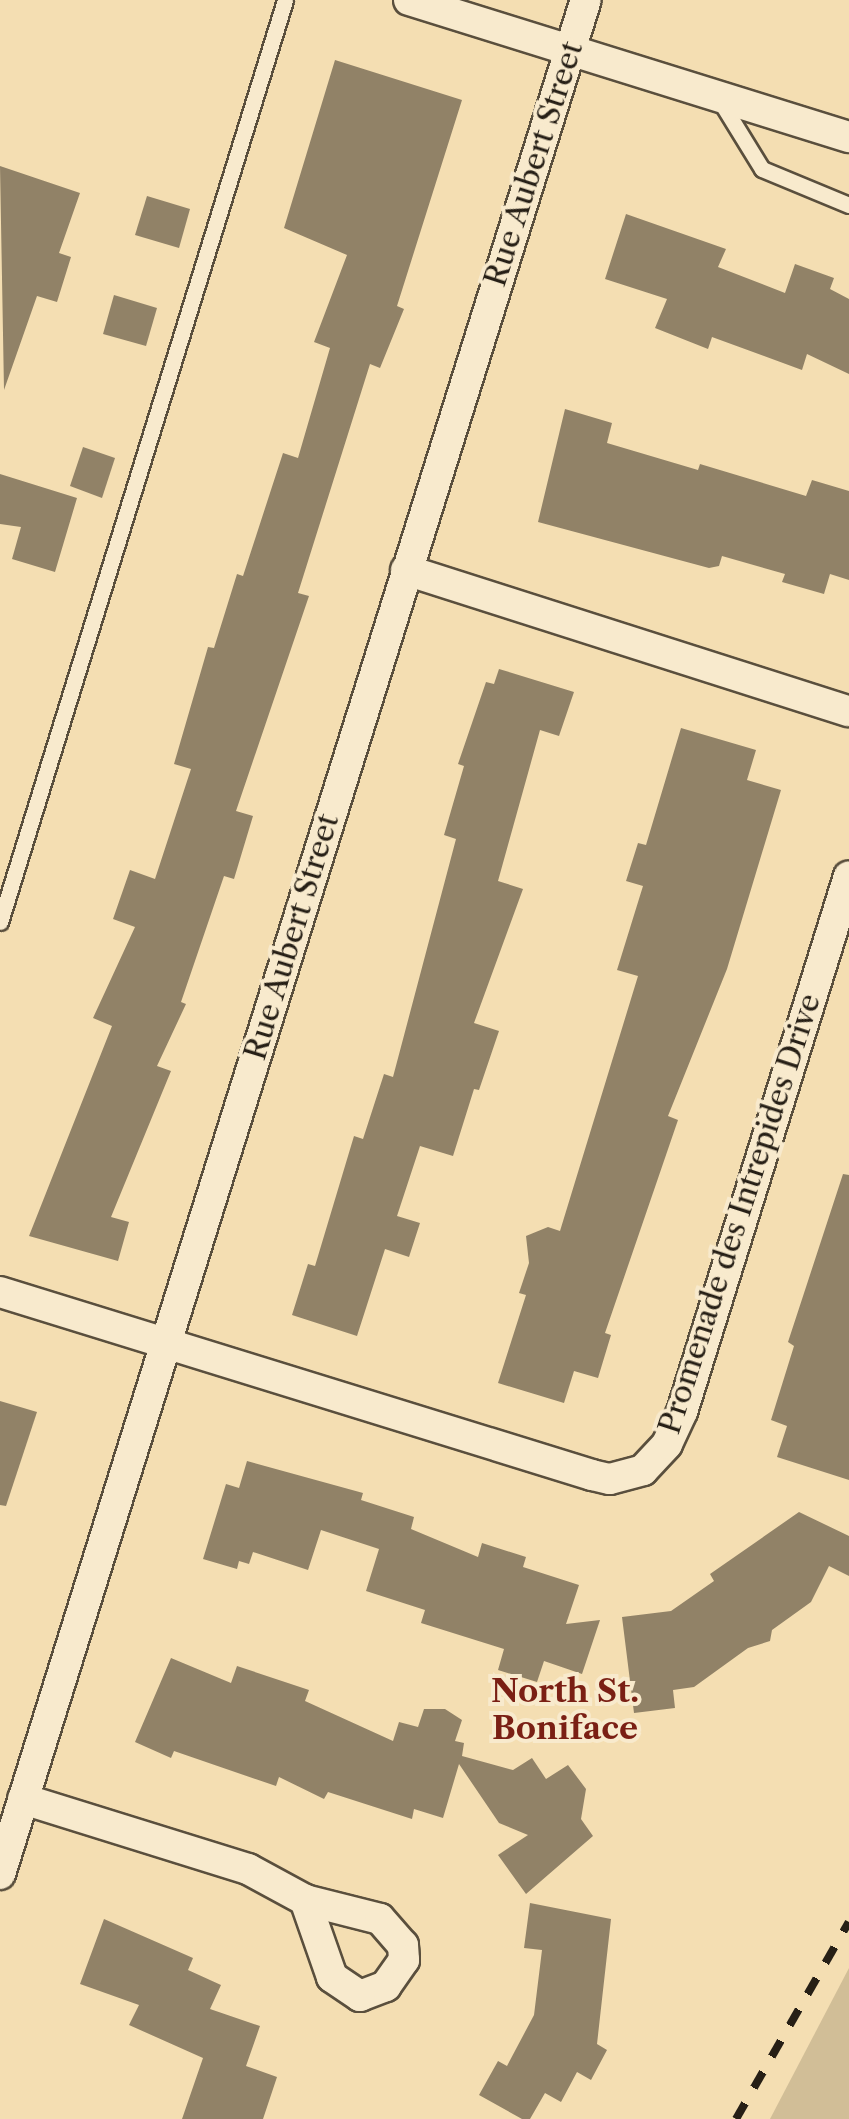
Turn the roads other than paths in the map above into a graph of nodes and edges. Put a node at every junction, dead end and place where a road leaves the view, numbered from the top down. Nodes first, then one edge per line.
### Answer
1 (285, 0) edge
2 (409, 0) edge
3 (586, 0) edge
4 (570, 50) junction
5 (717, 96) junction
6 (849, 138) edge
7 (849, 205) edge
8 (406, 570) junction
9 (849, 711) edge
10 (849, 876) edge
11 (0, 922) edge
12 (0, 1292) edge
13 (166, 1342) junction
14 (24, 1799) junction
15 (0, 1874) edge
16 (305, 1900) dead end

1 - 11 lane
2 - 4 street
3 - 4 street, Rue Aubert Street
4 - 5 street
4 - 8 street, Rue Aubert Street
5 - 6 street
5 - 7 lane
8 - 9 street
8 - 13 street, Rue Aubert Street
10 - 13 street, Promenade des Intrepides Drive
12 - 13 street
13 - 14 street, Rue Aubert Street
14 - 15 street, Rue Aubert Street
14 - 16 street

